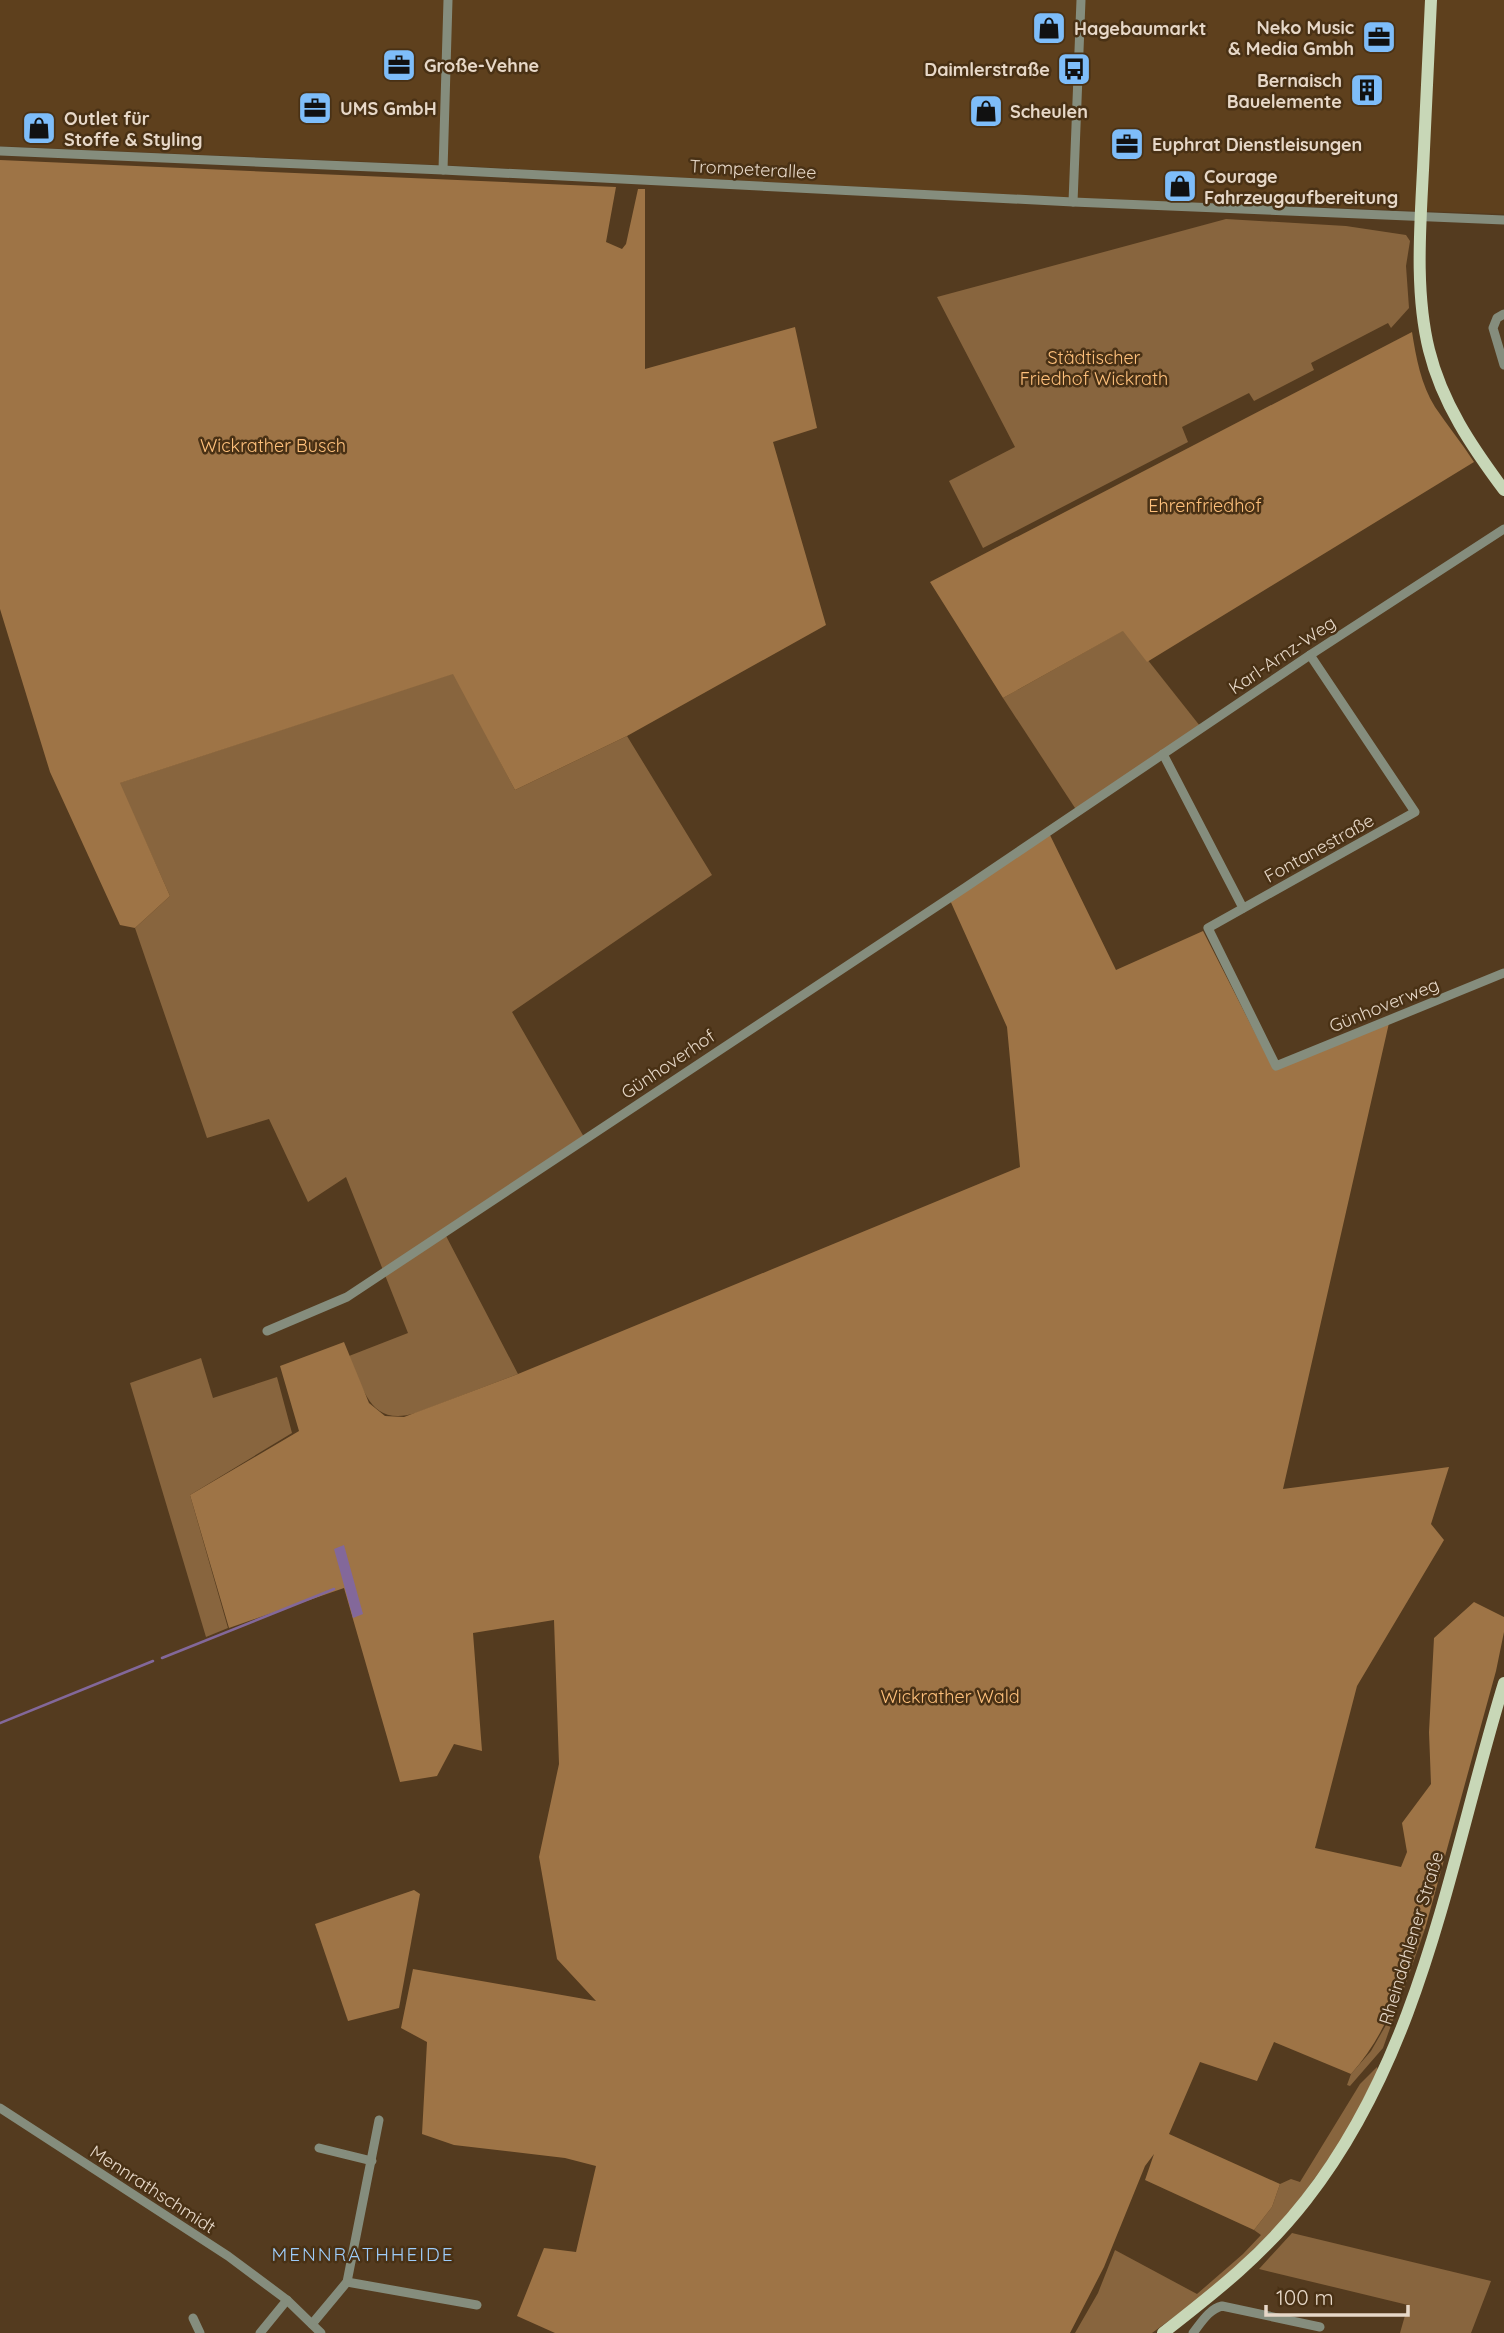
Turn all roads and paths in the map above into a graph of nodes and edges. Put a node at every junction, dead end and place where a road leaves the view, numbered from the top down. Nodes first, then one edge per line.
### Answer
1 (449, 0) edge
2 (1081, 0) edge
3 (1430, 0) edge
4 (0, 151) edge
5 (443, 170) junction
6 (1073, 202) junction
7 (1421, 216) junction
8 (1504, 220) edge
9 (1504, 314) edge
10 (1504, 365) edge
11 (1504, 490) edge
12 (1504, 529) edge
13 (1310, 655) junction
14 (1163, 754) junction
15 (1080, 810) joint
16 (1242, 908) junction
17 (1504, 973) edge
18 (1276, 1066) joint
19 (267, 1331) dead end
20 (1504, 1683) edge
21 (0, 2108) edge
22 (379, 2120) dead end
23 (319, 2148) dead end
24 (372, 2161) junction
25 (347, 2282) junction
26 (287, 2300) junction
27 (477, 2305) dead end
28 (193, 2318) dead end
29 (312, 2324) junction
30 (1320, 2327) dead end
31 (200, 2333) edge
32 (260, 2333) edge
33 (321, 2333) edge
34 (1163, 2333) edge
35 (1193, 2333) edge

1 - 5 street
2 - 6 street
3 - 7 main road
4 - 5 street, Trompeterallee
5 - 6 street, Trompeterallee
6 - 7 street, Trompeterallee
7 - 8 street, Trompeterallee
7 - 11 main road
9 - 10 street
12 - 13 street, Karl-Arnz-Weg
13 - 14 street, Karl-Arnz-Weg
13 - 16 street, Fontanestraße
14 - 15 street, Karl-Arnz-Weg
14 - 16 street
15 - 19 street, Günhoverhof
16 - 18 street, Fontanestraße
17 - 18 street, Günhoverweg
20 - 34 main road, Rheindahlener Straße
21 - 26 street, Mennrathschmidt
22 - 24 street
23 - 24 street
24 - 25 street
25 - 27 street
25 - 29 street
26 - 29 street, Mennrathschmidt
26 - 32 street
28 - 31 street
29 - 33 street, Mennrathschmidt
30 - 35 street

